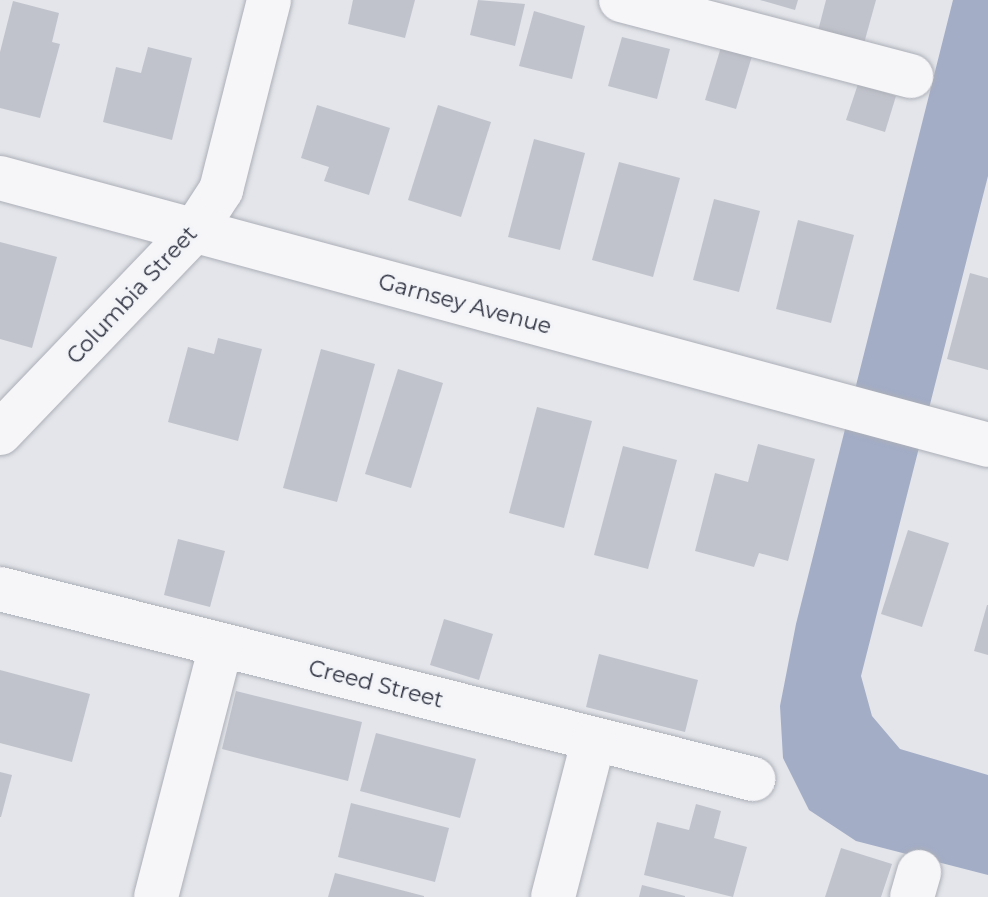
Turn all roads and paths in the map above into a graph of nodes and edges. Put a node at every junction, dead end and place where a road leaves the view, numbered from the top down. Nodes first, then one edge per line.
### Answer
1 (269, 0) edge
2 (621, 0) edge
3 (911, 76) dead end
4 (0, 178) edge
5 (195, 230) junction
6 (0, 433) edge
7 (988, 445) edge
8 (0, 589) edge
9 (221, 645) junction
10 (594, 739) junction
11 (753, 779) dead end
12 (156, 897) edge
13 (553, 897) edge

1 - 5 street, Columbia Street
2 - 3 street
4 - 5 street, Garnsey Avenue
5 - 6 street, Columbia Street
5 - 7 street, Garnsey Avenue
8 - 9 street, Creed Street
9 - 10 street, Creed Street
9 - 12 street
10 - 11 street, Creed Street
10 - 13 street

